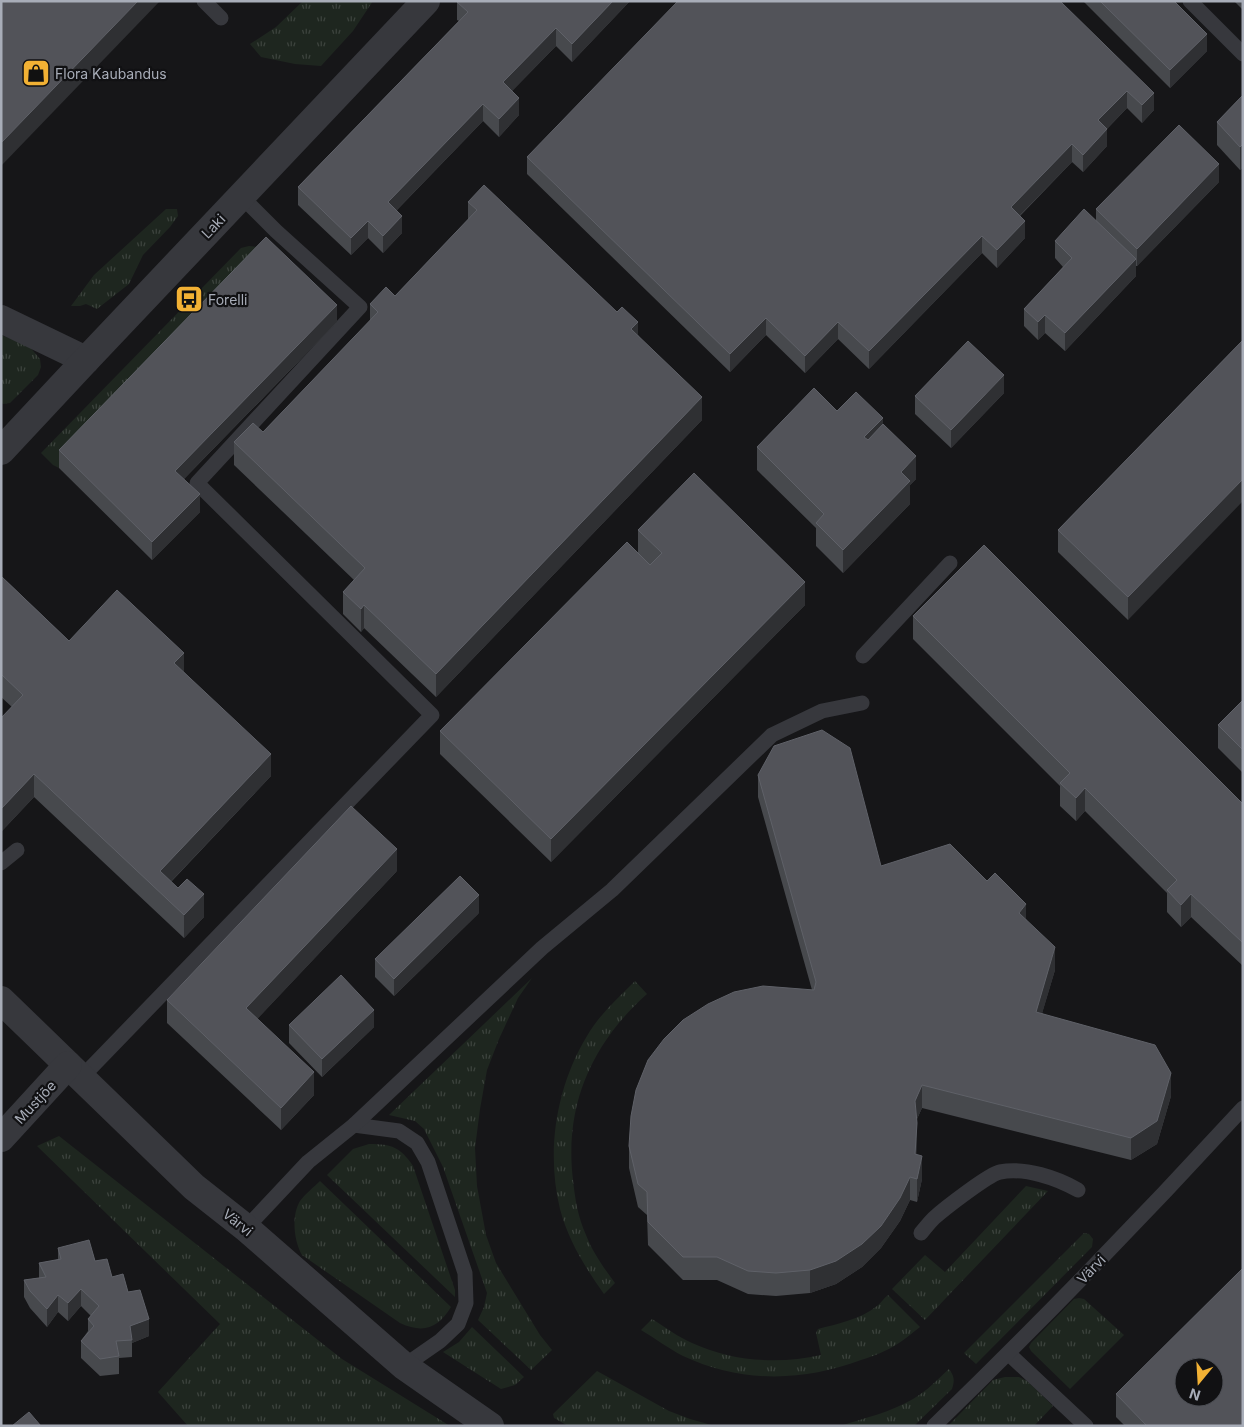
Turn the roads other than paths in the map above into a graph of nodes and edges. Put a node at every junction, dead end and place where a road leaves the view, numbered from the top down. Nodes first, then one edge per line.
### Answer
1 (204, 1) edge
2 (426, 1) edge
3 (1190, 1) edge
4 (221, 18) dead end
5 (1243, 54) edge
6 (241, 196) junction
7 (1, 319) edge
8 (86, 360) junction
9 (1, 451) edge
10 (950, 563) dead end
11 (863, 656) dead end
12 (862, 703) dead end
13 (16, 850) dead end
14 (1, 863) edge
15 (1, 1000) edge
16 (74, 1072) junction
17 (1243, 1108) edge
18 (354, 1125) junction
19 (1, 1138) edge
20 (1078, 1190) dead end
21 (246, 1228) junction
22 (921, 1233) dead end
23 (1009, 1354) junction
24 (404, 1366) junction
25 (490, 1426) edge
26 (934, 1426) edge
27 (1086, 1426) edge

1 - 4 lane
2 - 6 street, Laki
3 - 5 lane
6 - 8 street, Laki
6 - 16 lane
7 - 8 street
8 - 9 street, Laki
10 - 11 lane
12 - 18 lane
13 - 14 lane
15 - 16 street, Värvi
16 - 19 street, Mustjõe
16 - 21 street, Värvi
17 - 23 lane, Värvi
18 - 21 lane
18 - 24 lane
20 - 22 lane
21 - 24 street, Värvi
23 - 26 lane, Värvi
23 - 27 lane
24 - 25 street, Värvi

